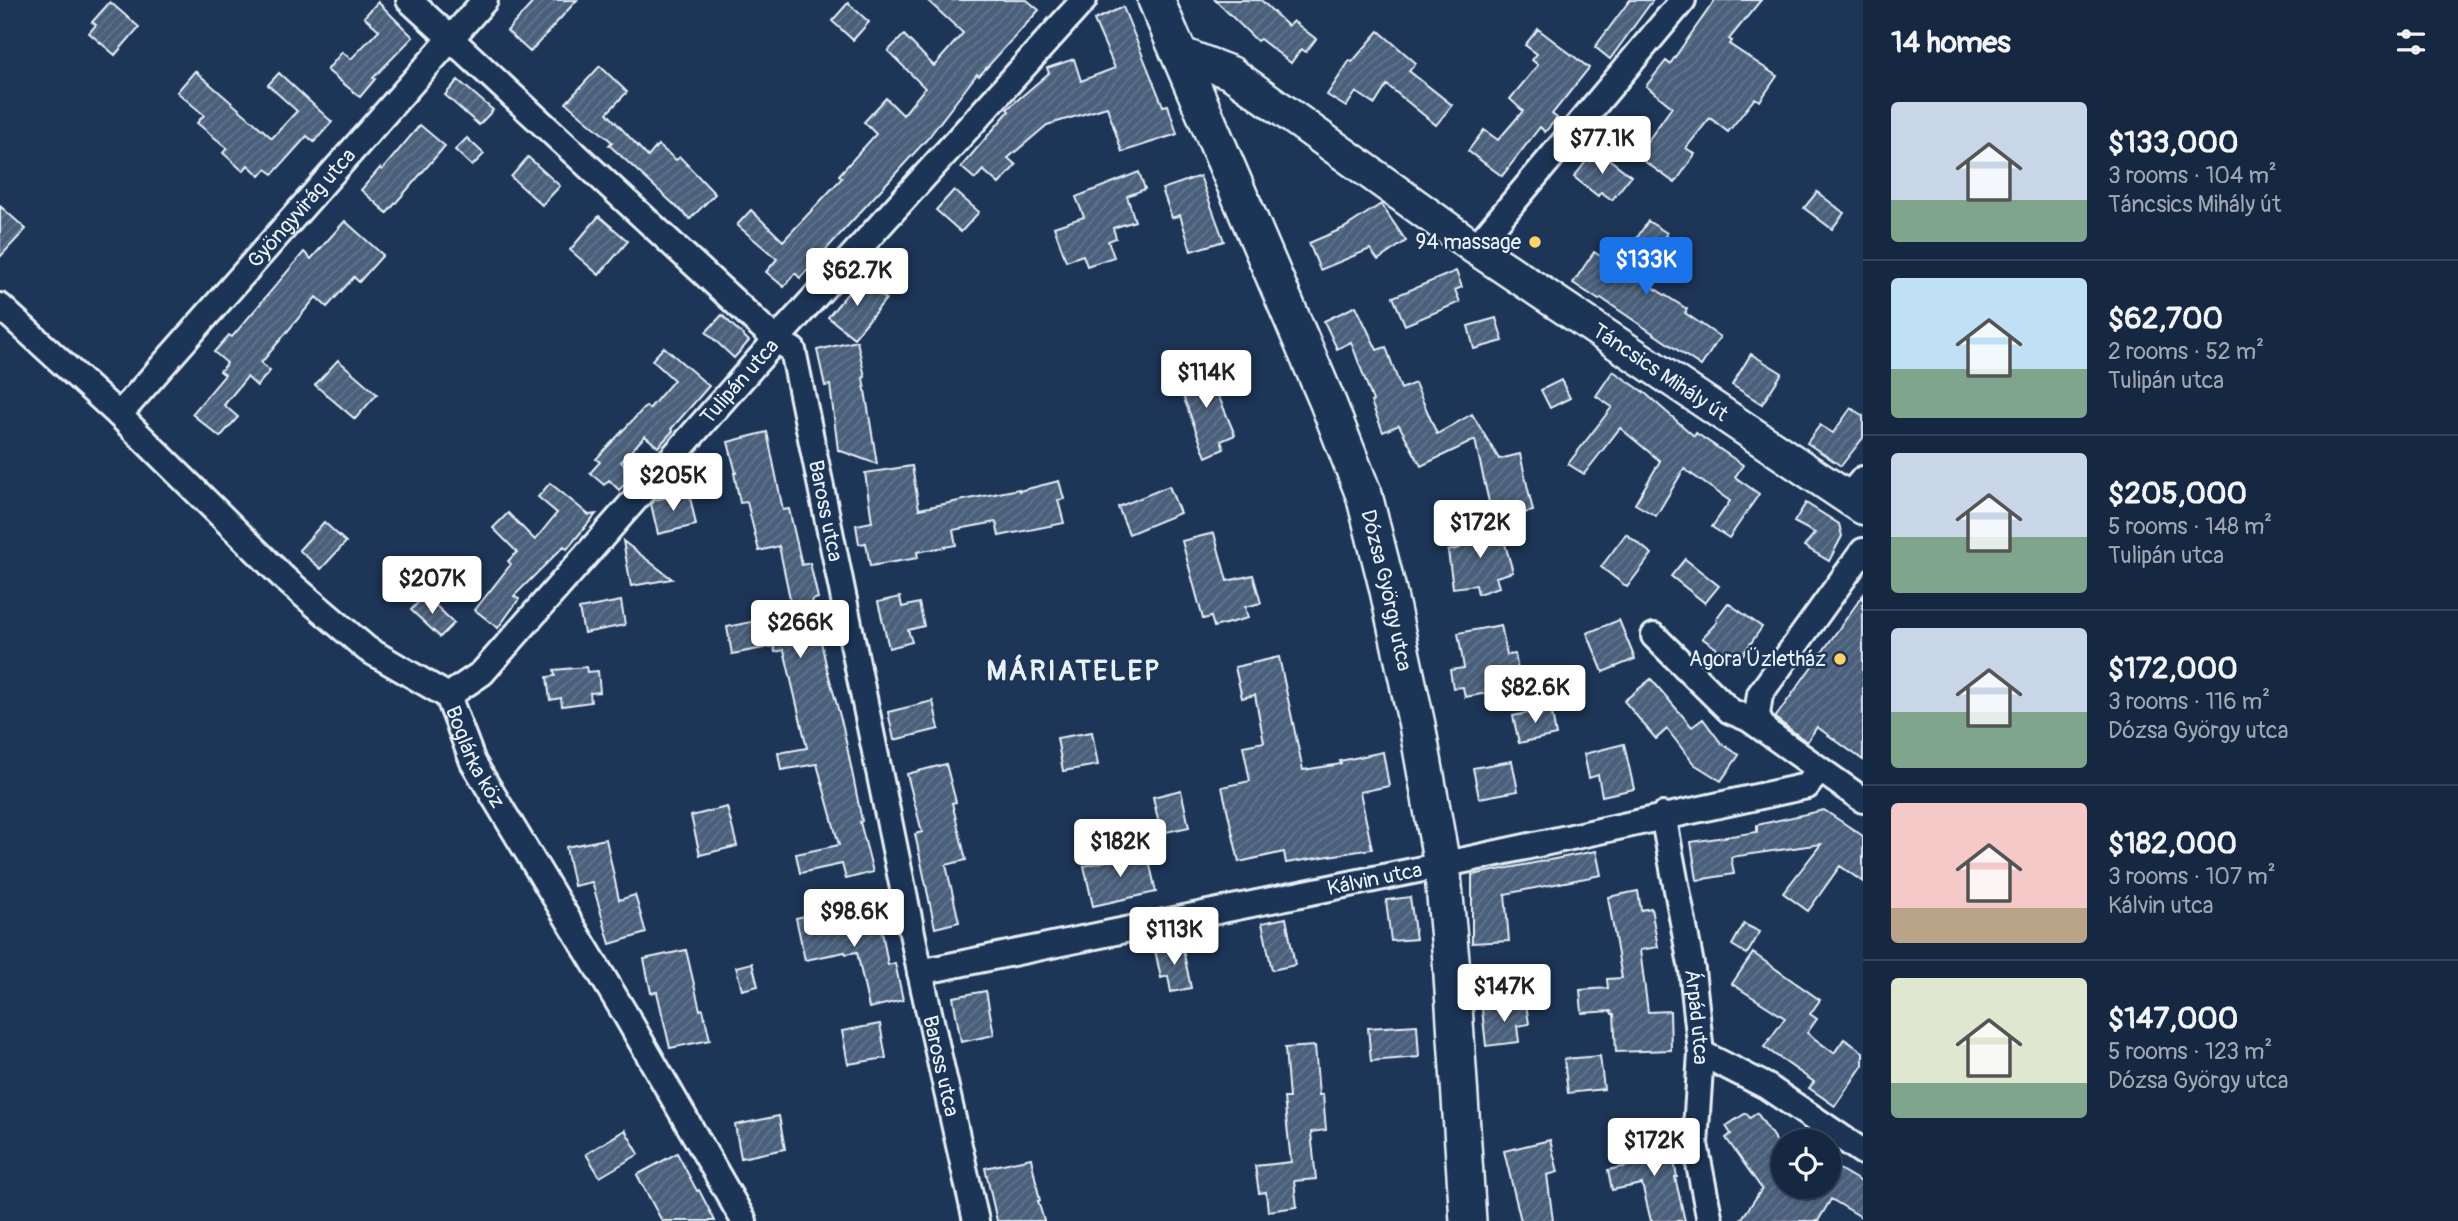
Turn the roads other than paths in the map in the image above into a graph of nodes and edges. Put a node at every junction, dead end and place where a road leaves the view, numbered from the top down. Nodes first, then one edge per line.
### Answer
1 (409, 0) edge
2 (485, 0) edge
3 (1084, 0) edge
4 (1156, 0) edge
5 (1683, 0) edge
6 (450, 38) junction
7 (1179, 53) junction
8 (1475, 248) junction
9 (0, 306) edge
10 (776, 340) junction
11 (119, 415) junction
12 (1858, 495) edge
13 (1863, 551) edge
14 (1654, 636) dead end
15 (448, 696) junction
16 (1764, 729) junction
17 (1819, 769) junction
18 (1863, 800) edge
19 (1663, 815) junction
20 (1441, 865) junction
21 (920, 972) junction
22 (1701, 1053) junction
23 (1863, 1152) edge
24 (744, 1221) edge
25 (976, 1221) edge
26 (1468, 1221) edge
27 (1710, 1221) edge

1 - 6 street, Baross utca
2 - 6 street, Gyöngyvirág utca
3 - 10 street, Tulipán utca
4 - 7 main road, Dózsa György utca
5 - 8 street
6 - 10 street, Baross utca
6 - 11 street, Gyöngyvirág utca
7 - 8 street, Táncsics Mihály út
7 - 20 main road, Dózsa György utca
8 - 12 street, Táncsics Mihály út
9 - 11 street, Boglárka köz
10 - 15 street, Tulipán utca
10 - 21 street, Baross utca
11 - 15 street, Boglárka köz
13 - 16 street
14 - 16 street
15 - 24 street, Boglárka köz
16 - 17 street
17 - 18 street
17 - 19 street, Kálvin utca
19 - 20 street, Kálvin utca
19 - 22 street, Árpád utca
20 - 21 street, Kálvin utca
20 - 26 main road, Dózsa György utca
21 - 25 street, Baross utca
22 - 23 street
22 - 27 street, Árpád utca

